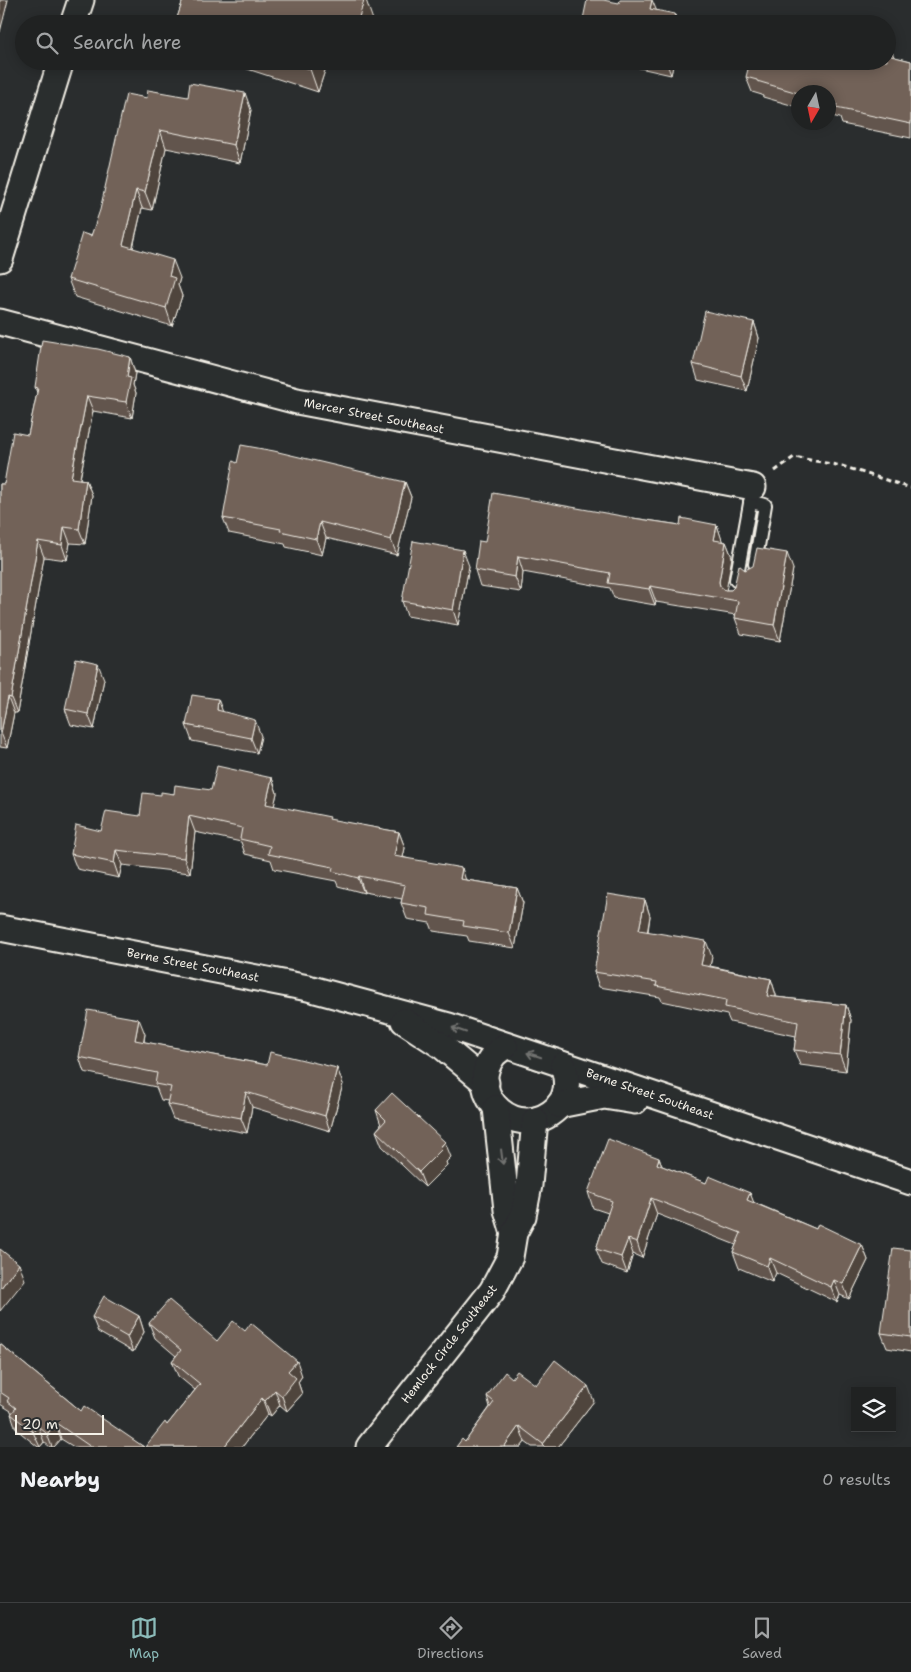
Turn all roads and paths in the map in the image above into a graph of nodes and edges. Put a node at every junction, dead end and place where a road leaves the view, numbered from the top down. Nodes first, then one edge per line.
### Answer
1 (81, 0) edge
2 (76, 15) edge
3 (59, 70) edge
4 (0, 259) edge
5 (0, 322) edge
6 (911, 488) edge
7 (751, 494) junction
8 (752, 577) edge
9 (735, 588) edge
10 (0, 928) edge
11 (385, 1009) junction
12 (505, 1046) junction
13 (563, 1065) junction
14 (486, 1083) junction
15 (559, 1105) junction
16 (496, 1108) junction
17 (536, 1120) junction
18 (738, 1124) junction
19 (911, 1182) edge
20 (514, 1233) junction
21 (369, 1447) edge

1 - 2 street
3 - 4 street
5 - 7 street, Mercer Street Southeast
6 - 7 path
7 - 8 lane
7 - 9 lane
10 - 11 street, Berne Street Southeast
12 -> 11 street, Berne Street Southeast
11 - 14 street, Berne Street Southeast
13 -> 12 street, Berne Street Southeast
12 - 14 street
13 - 15 street, Berne Street Southeast
13 - 18 street, Berne Street Southeast
14 - 16 street, Berne Street Southeast
15 - 17 street, Berne Street Southeast
15 - 18 street, Berne Street Southeast
16 - 17 street
16 -> 20 street, Hemlock Circle Southeast
17 - 20 street, Hemlock Circle Southeast
18 - 19 street, Berne Street Southeast
20 - 21 street, Hemlock Circle Southeast

